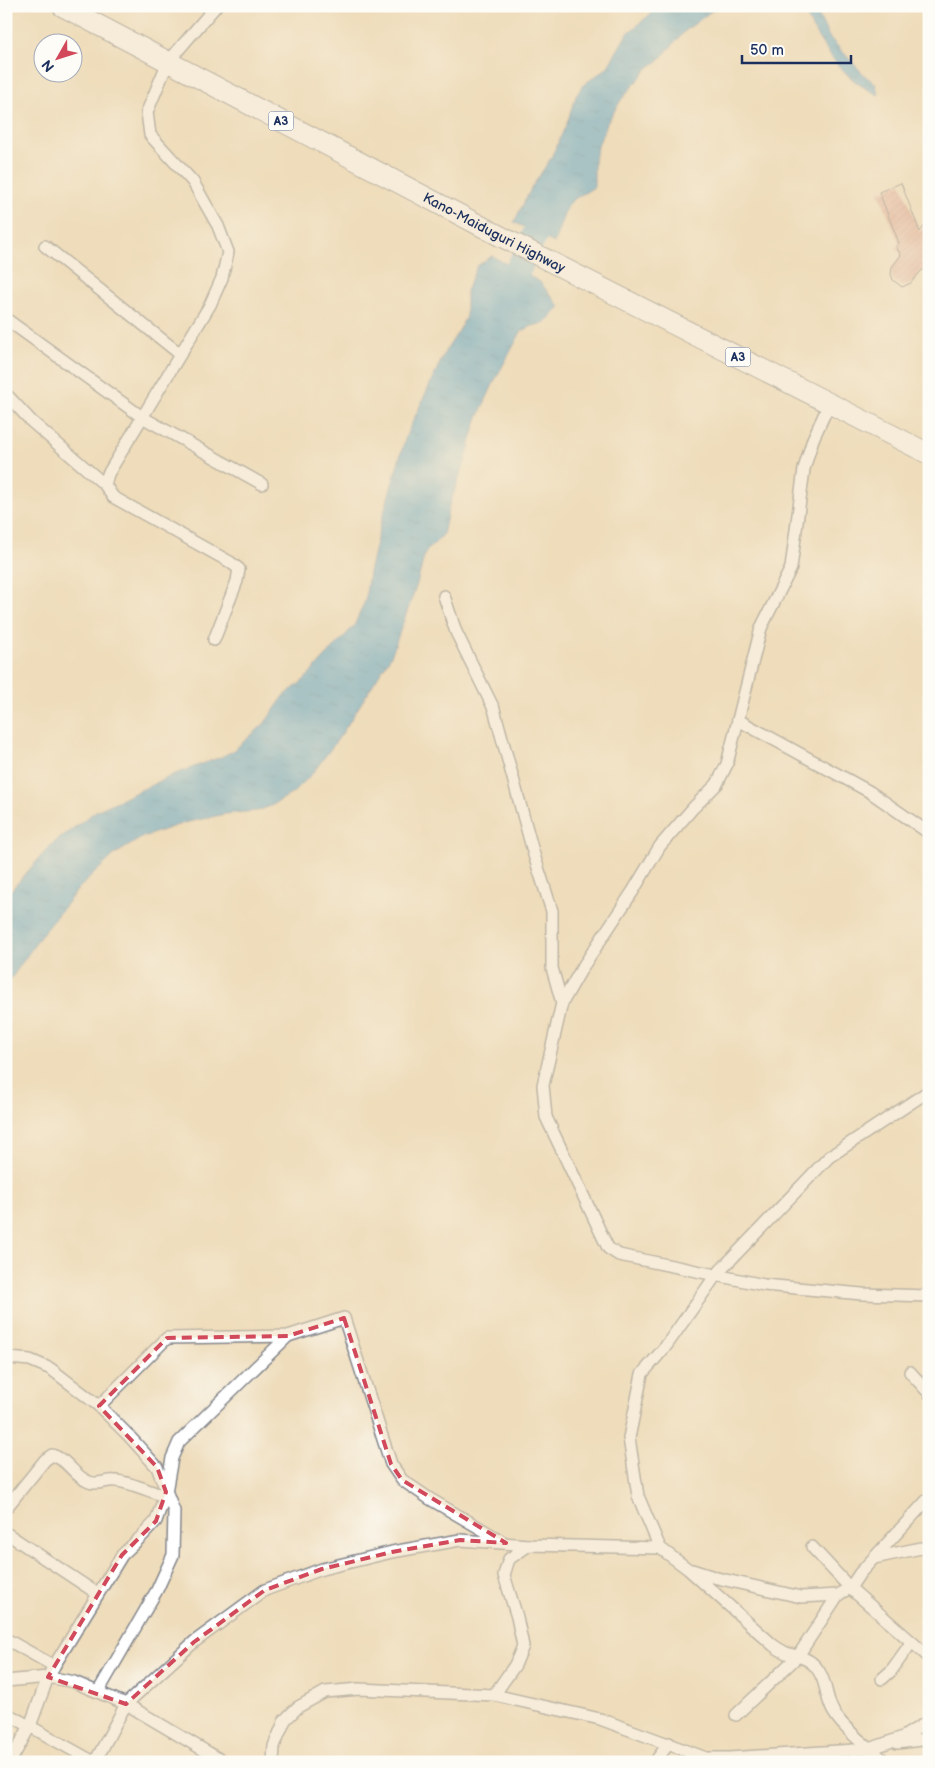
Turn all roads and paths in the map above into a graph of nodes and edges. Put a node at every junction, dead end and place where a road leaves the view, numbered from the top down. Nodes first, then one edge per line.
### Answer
1 (62, 6) edge
2 (216, 6) edge
3 (168, 62) junction
4 (45, 246) dead end
5 (6, 319) edge
6 (180, 354) junction
7 (6, 394) edge
8 (832, 405) junction
9 (142, 417) junction
10 (929, 454) edge
11 (105, 484) junction
12 (262, 484) dead end
13 (444, 596) dead end
14 (214, 640) dead end
15 (738, 720) junction
16 (929, 833) edge
17 (562, 1003) junction
18 (929, 1091) edge
19 (716, 1275) junction
20 (929, 1296) edge
21 (288, 1336) junction
22 (6, 1356) edge
23 (910, 1372) dead end
24 (929, 1393) edge
25 (99, 1406) junction
26 (166, 1494) junction
27 (929, 1498) edge
28 (6, 1508) edge
29 (6, 1533) edge
30 (506, 1543) junction
31 (529, 1545) junction
32 (812, 1547) dead end
33 (660, 1548) junction
34 (929, 1550) edge
35 (874, 1558) junction
36 (688, 1569) junction
37 (850, 1588) junction
38 (98, 1594) junction
39 (838, 1596) junction
40 (6, 1639) edge
41 (911, 1643) junction
42 (798, 1656) junction
43 (929, 1657) edge
44 (54, 1666) junction
45 (48, 1677) junction
46 (882, 1679) dead end
47 (6, 1680) edge
48 (98, 1692) junction
49 (494, 1695) junction
50 (126, 1704) junction
51 (6, 1712) edge
52 (736, 1715) dead end
53 (929, 1721) edge
54 (30, 1726) junction
55 (929, 1739) edge
56 (669, 1743) junction
57 (874, 1747) junction
58 (10, 1762) edge
59 (94, 1762) edge
60 (224, 1762) edge
61 (273, 1762) edge
62 (655, 1762) edge
63 (886, 1762) edge

1 - 3 highway, Kano-Maiduguri Highway / A3
2 - 3 street
3 - 6 street
3 - 8 highway, Kano-Maiduguri Highway / A3
4 - 6 street
5 - 9 street
6 - 9 street
7 - 11 street
8 - 10 highway, Kano-Maiduguri Highway / A3
8 - 15 street
9 - 11 street
9 - 12 street
11 - 14 street
13 - 17 street
15 - 16 street
15 - 17 street
17 - 19 street
18 - 19 street
19 - 20 street
19 - 33 street
21 - 25 street
21 - 26 street
21 - 30 street
22 - 25 street
23 - 24 street
25 - 26 street
26 - 28 street
26 - 38 street
26 - 48 street
27 - 35 street
29 - 38 street
30 - 31 street
30 - 50 street
31 - 33 street
31 - 49 street
32 - 37 street
33 - 36 street
34 - 35 street
35 - 37 street
36 - 39 street
36 - 42 street
37 - 39 street
37 - 41 street
38 - 44 street
39 - 42 street
40 - 44 street
41 - 43 street
41 - 46 street
42 - 52 street
42 - 57 street
44 - 45 street
45 - 47 street
45 - 48 street
45 - 54 street
48 - 50 street
49 - 56 street
49 - 61 street
50 - 59 street
50 - 60 street
51 - 54 street
53 - 57 street
54 - 58 street
54 - 59 street
55 - 57 street
56 - 57 street
56 - 62 street
57 - 63 street

